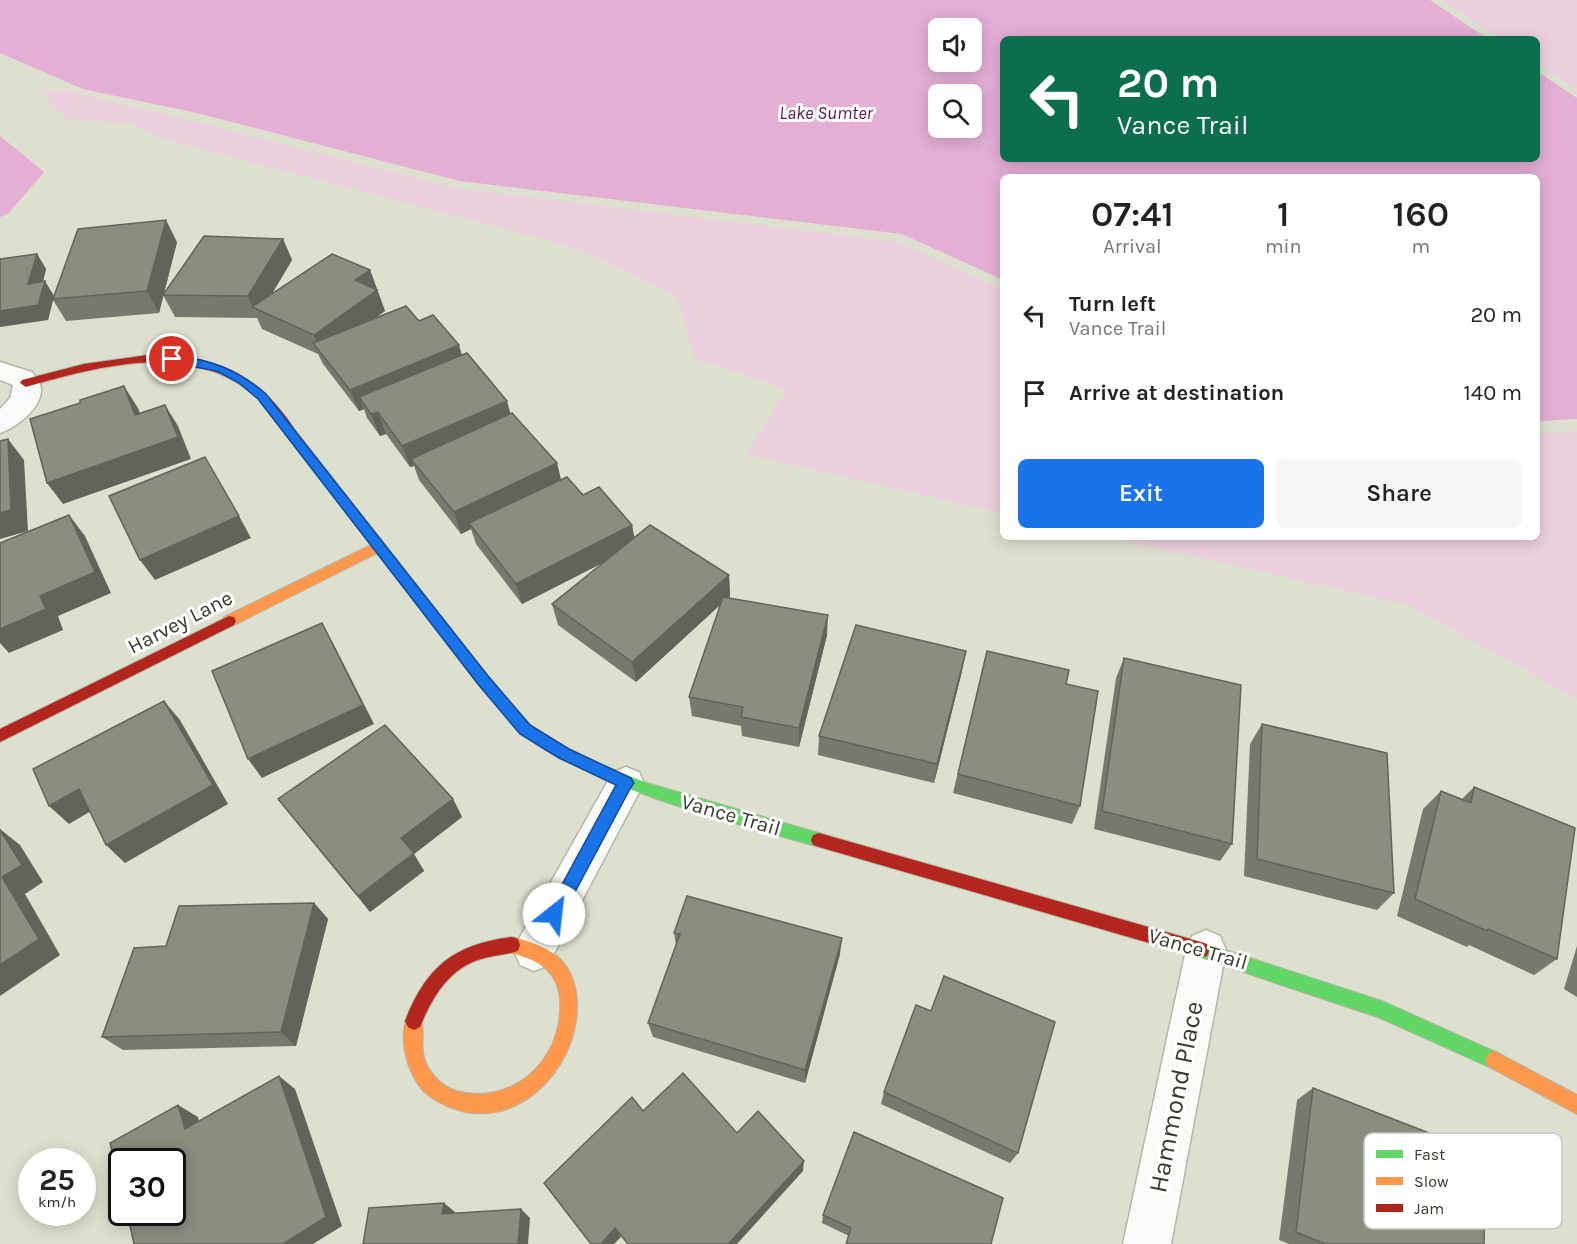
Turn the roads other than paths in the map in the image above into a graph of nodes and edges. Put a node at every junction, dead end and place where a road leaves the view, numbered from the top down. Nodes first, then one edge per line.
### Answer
1 (0, 371) edge
2 (26, 383) junction
3 (0, 423) edge
4 (379, 546) junction
5 (0, 736) edge
6 (626, 783) junction
7 (1206, 950) junction
8 (534, 951) junction
9 (1577, 1105) edge
10 (1147, 1244) edge

1 - 2 street
2 - 3 street
2 - 4 street, Vance Trail
4 - 5 street, Harvey Lane
4 - 6 street, Vance Trail
6 - 7 street, Vance Trail
6 - 8 street
7 - 9 street, Vance Trail
7 - 10 street, Hammond Place
8 - 8 street

